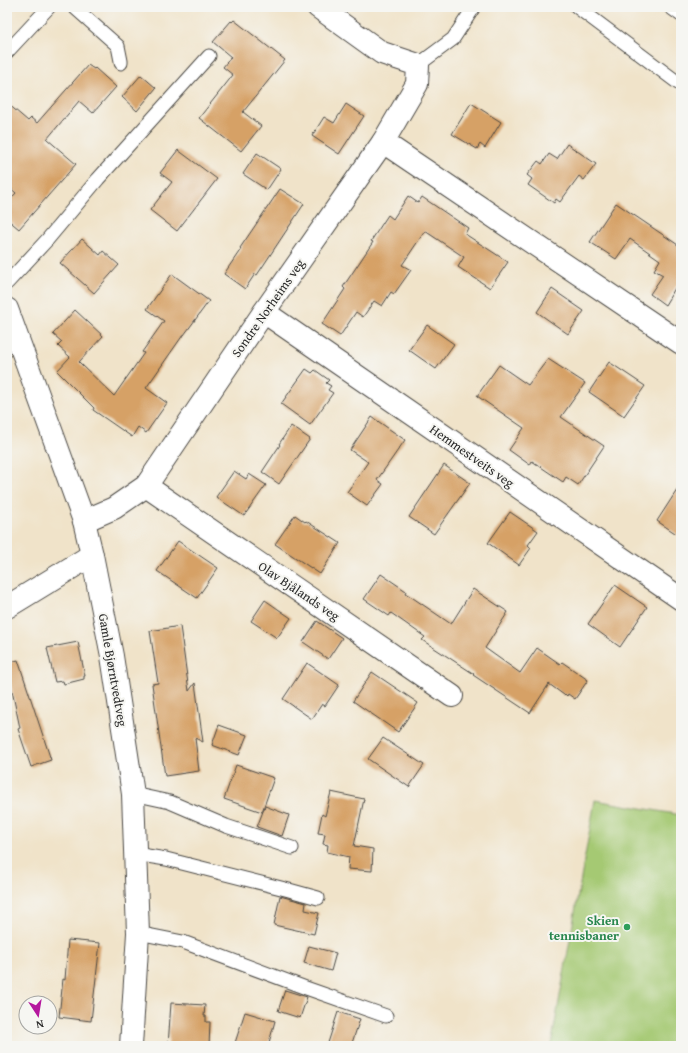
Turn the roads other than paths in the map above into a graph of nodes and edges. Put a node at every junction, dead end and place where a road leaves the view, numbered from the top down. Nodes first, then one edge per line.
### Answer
1 (49, 7) edge
2 (74, 7) edge
3 (318, 7) edge
4 (474, 7) edge
5 (577, 7) edge
6 (670, 7) edge
7 (681, 15) edge
8 (7, 52) edge
9 (209, 56) dead end
10 (121, 63) dead end
11 (418, 65) junction
12 (681, 85) edge
13 (383, 142) junction
14 (7, 283) edge
15 (7, 309) edge
16 (264, 312) junction
17 (681, 343) edge
18 (146, 486) junction
19 (84, 521) junction
20 (92, 555) junction
21 (681, 599) edge
22 (7, 607) edge
23 (452, 696) dead end
24 (133, 794) junction
25 (292, 848) dead end
26 (135, 854) junction
27 (318, 898) dead end
28 (138, 933) junction
29 (386, 1016) dead end
30 (131, 1046) edge

1 - 8 lane
2 - 10 lane
3 - 11 street
4 - 11 lane
5 - 12 lane
6 - 7 lane
9 - 14 lane
11 - 13 street, Sondre Norheims veg
13 - 16 street, Sondre Norheims veg
13 - 17 street
15 - 19 street, Gamle Bjørntvedtveg
16 - 18 street, Sondre Norheims veg
16 - 21 street, Hemmestveits veg
18 - 19 street, Sondre Norheims veg
18 - 23 street, Olav Bjålands veg
19 - 20 street, Gamle Bjørntvedtveg
20 - 22 street
20 - 24 street, Gamle Bjørntvedtveg
24 - 25 lane
24 - 26 street, Gamle Bjørntvedtveg
26 - 27 lane
26 - 28 street, Gamle Bjørntvedtveg
28 - 29 lane
28 - 30 street, Gamle Bjørntvedtveg

